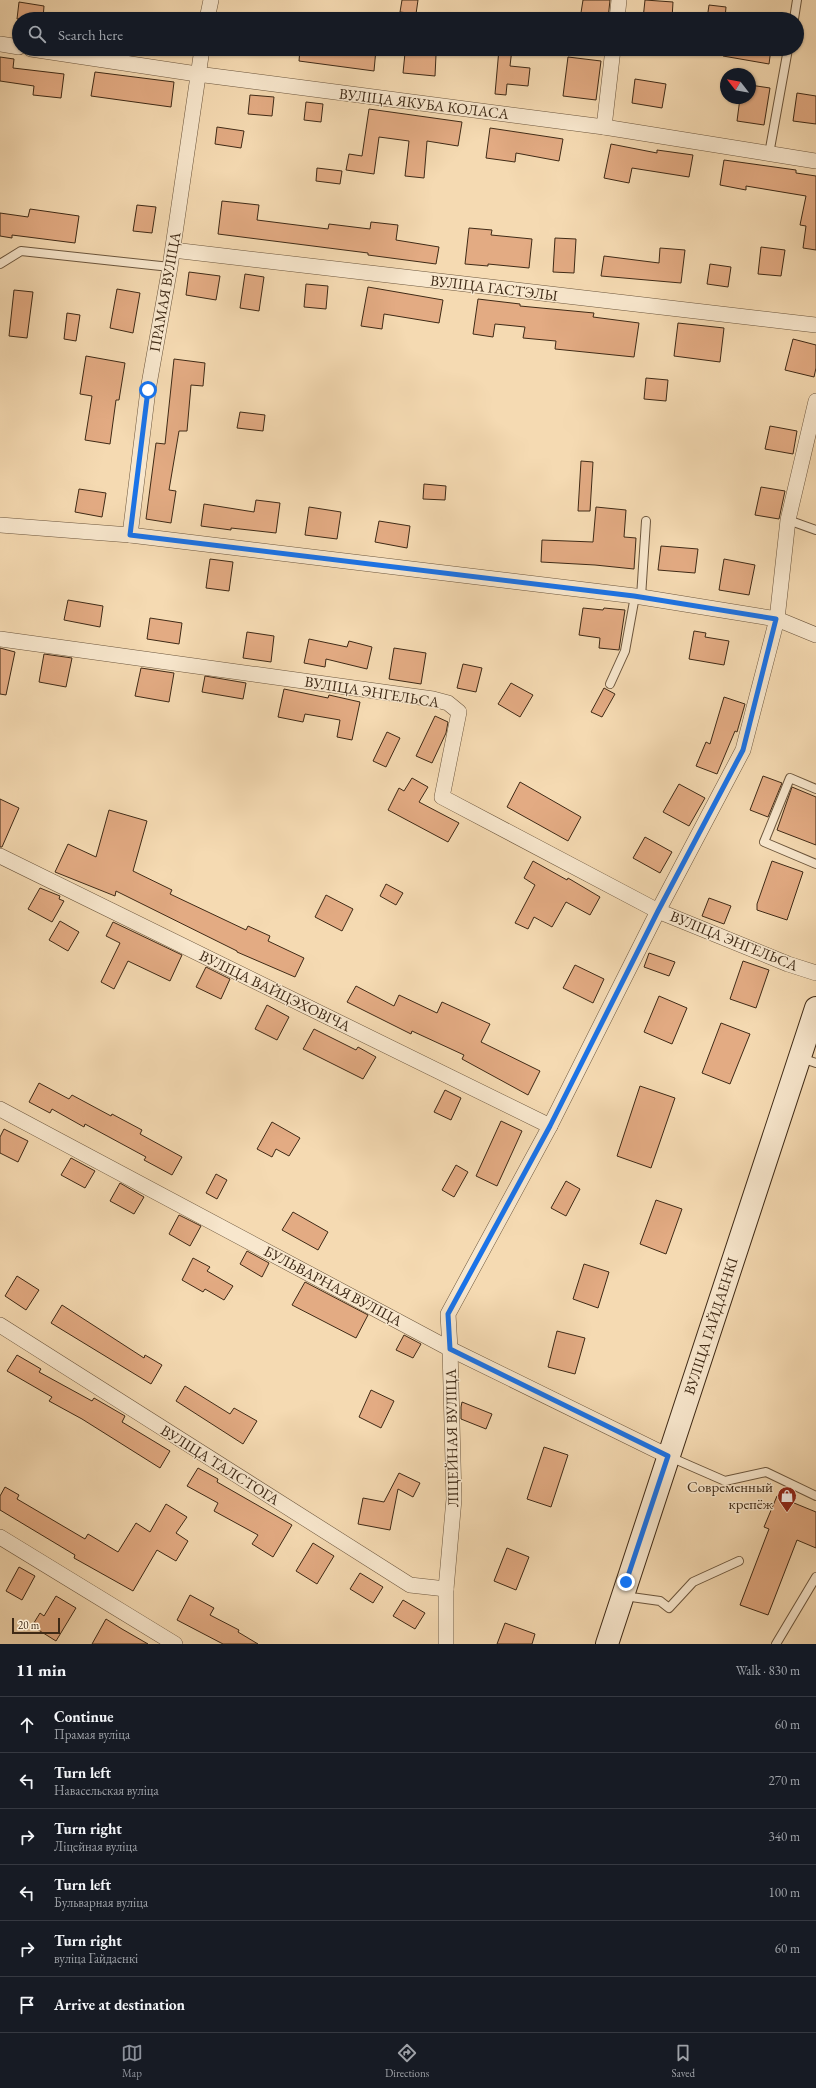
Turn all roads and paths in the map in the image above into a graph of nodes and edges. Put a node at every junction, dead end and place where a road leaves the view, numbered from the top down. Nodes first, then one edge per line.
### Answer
1 (211, 0) edge
2 (619, 0) edge
3 (797, 0) edge
4 (208, 12) edge
5 (618, 12) edge
6 (795, 12) edge
7 (0, 44) edge
8 (12, 46) edge
9 (77, 56) edge
10 (201, 56) edge
11 (612, 56) edge
12 (787, 56) edge
13 (197, 74) junction
14 (604, 127) junction
15 (769, 154) junction
16 (816, 161) edge
17 (173, 250) junction
18 (0, 264) edge
19 (170, 267) junction
20 (816, 325) edge
21 (816, 401) edge
22 (788, 520) junction
23 (646, 521) dead end
24 (0, 525) edge
25 (816, 530) edge
26 (130, 535) junction
27 (638, 597) junction
28 (776, 619) junction
29 (816, 635) edge
30 (0, 639) edge
31 (610, 684) dead end
32 (816, 789) edge
33 (0, 856) edge
34 (816, 864) edge
35 (658, 911) junction
36 (816, 973) edge
37 (816, 1008) edge
38 (808, 1061) edge
39 (0, 1109) edge
40 (550, 1126) junction
41 (0, 1325) edge
42 (450, 1349) junction
43 (668, 1456) junction
44 (816, 1496) edge
45 (0, 1537) edge
46 (739, 1561) dead end
47 (816, 1577) edge
48 (446, 1589) junction
49 (621, 1596) junction
50 (175, 1644) edge
51 (446, 1644) edge
52 (606, 1644) edge
53 (776, 1644) edge

1 - 4 street
2 - 5 street
3 - 6 lane
7 - 8 street
9 - 13 street, ВУЛІЦА ЯКУБА КОЛАСА
10 - 13 street, ПРАМАЯ ВУЛІЦА
11 - 14 street
12 - 15 lane
13 - 14 street, ВУЛІЦА ЯКУБА КОЛАСА
13 - 17 street, ПРАМАЯ ВУЛІЦА
14 - 15 street, ВУЛІЦА ЯКУБА КОЛАСА
15 - 16 street, ВУЛІЦА ЯКУБА КОЛАСА
17 - 19 street, ПРАМАЯ ВУЛІЦА
17 - 20 street, ВУЛІЦА ГАСТЭЛЫ
18 - 19 lane
19 - 26 street, ПРАМАЯ ВУЛІЦА
21 - 22 street, ЛІЦЕЙНАЯ ВУЛІЦА
22 - 25 lane
22 - 28 street, ЛІЦЕЙНАЯ ВУЛІЦА
23 - 27 lane
24 - 26 street
26 - 27 street
27 - 28 street
27 - 31 lane
28 - 29 street
28 - 35 street, ЛІЦЕЙНАЯ ВУЛІЦА
30 - 35 street, ВУЛІЦА ЭНГЕЛЬСА
32 - 34 lane
33 - 40 street, ВУЛІЦА ВАЙЦЭХОВІЧА
35 - 36 street, ВУЛІЦА ЭНГЕЛЬСА
35 - 40 street, ЛІЦЕЙНАЯ ВУЛІЦА
37 - 38 street, ВУЛІЦА ГАЙДАЕНКІ
38 - 43 street, ВУЛІЦА ГАЙДАЕНКІ
39 - 42 street, БУЛЬВАРНАЯ ВУЛІЦА
40 - 42 street, ЛІЦЕЙНАЯ ВУЛІЦА
41 - 48 street, ВУЛІЦА ТАЛСТОГА
42 - 43 street, БУЛЬВАРНАЯ ВУЛІЦА
42 - 48 street, ЛІЦЕЙНАЯ ВУЛІЦА
43 - 44 lane
43 - 49 street, ВУЛІЦА ГАЙДАЕНКІ
45 - 50 street
46 - 49 lane
47 - 53 lane
48 - 51 street, ЛІЦЕЙНАЯ ВУЛІЦА
49 - 52 street, ВУЛІЦА ГАЙДАЕНКІ

